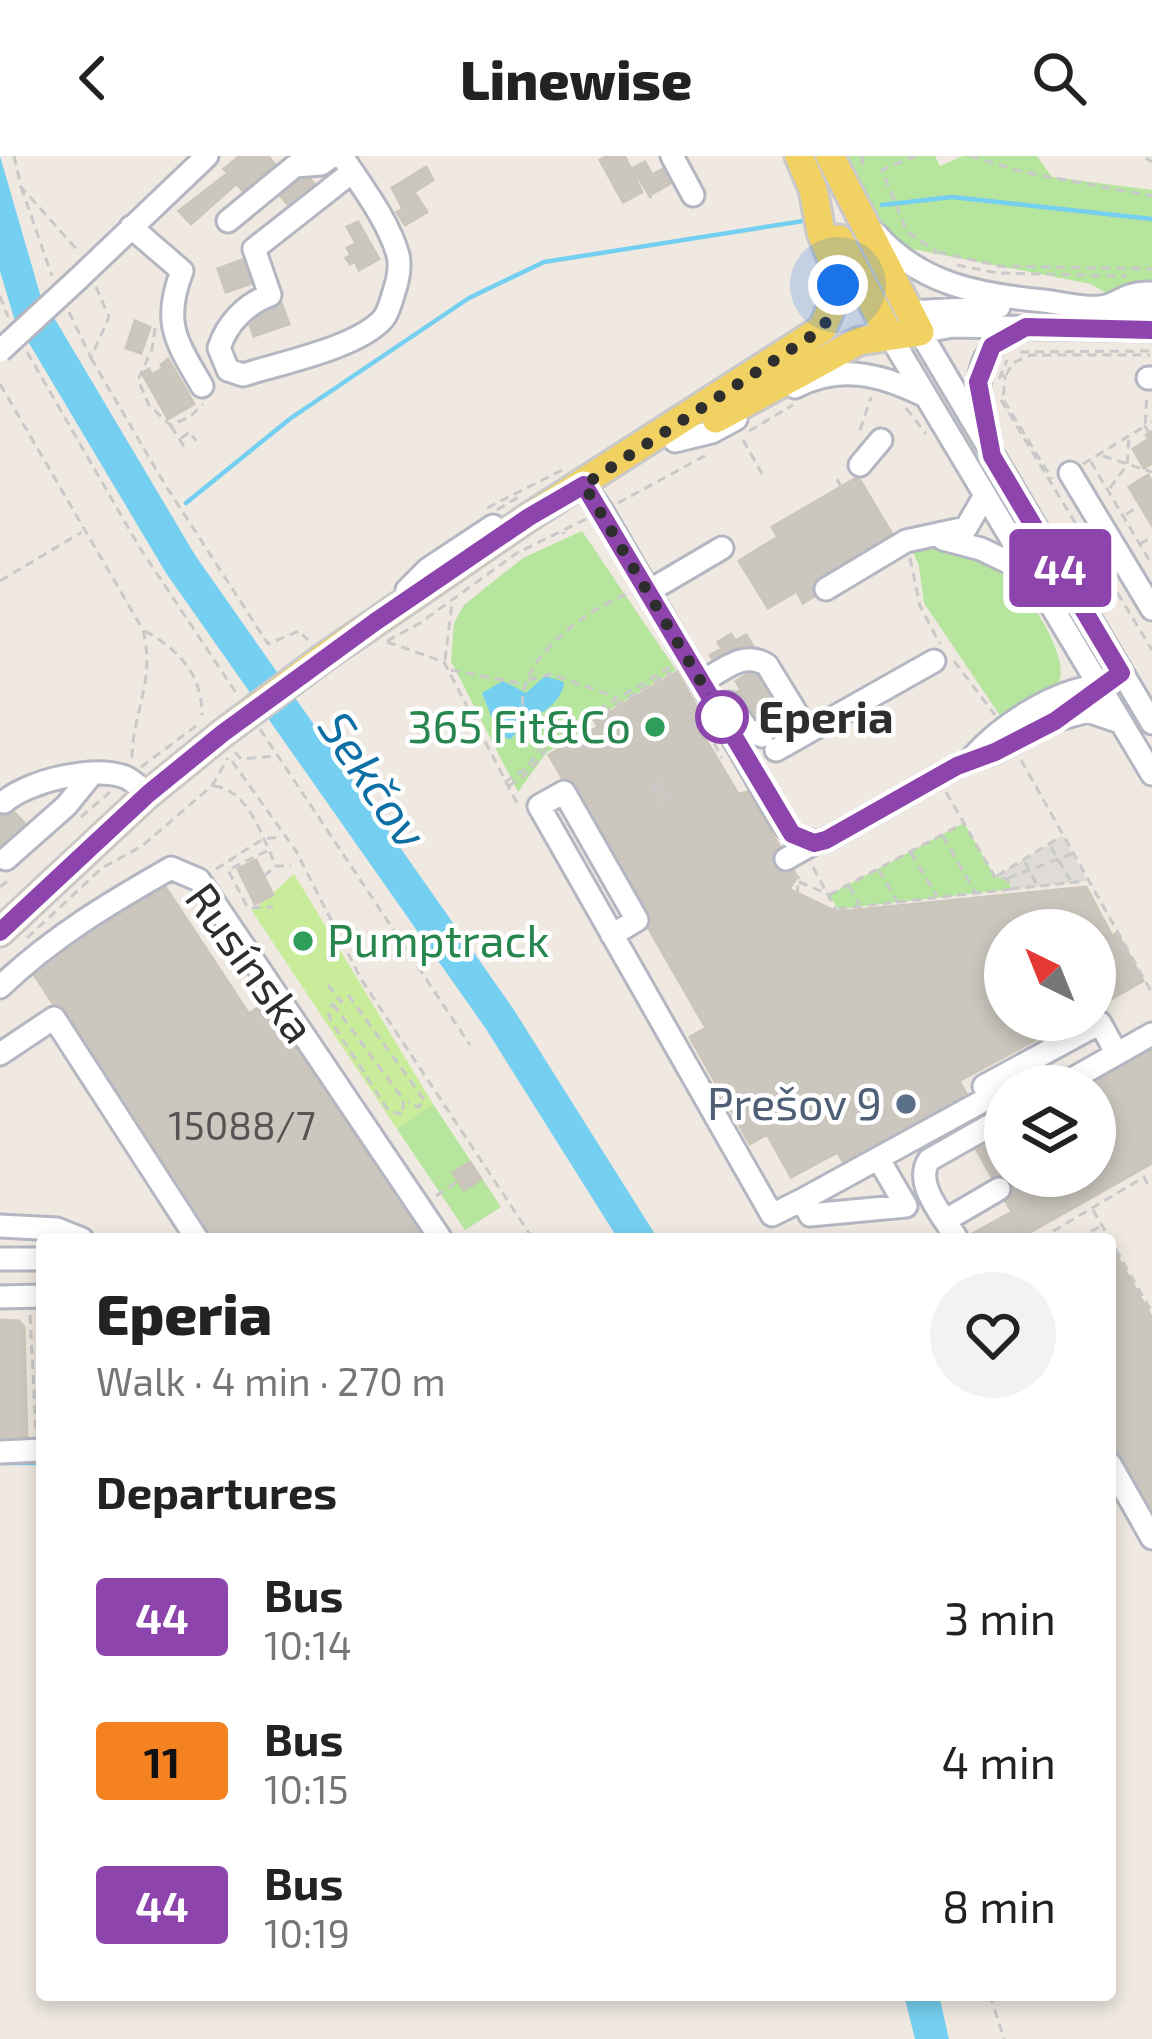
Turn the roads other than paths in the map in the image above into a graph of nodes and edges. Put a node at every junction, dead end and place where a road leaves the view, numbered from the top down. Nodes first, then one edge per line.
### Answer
1 (208, 156) edge
2 (332, 156) edge
3 (672, 156) edge
4 (799, 156) edge
5 (830, 156) edge
6 (347, 164) edge
7 (813, 189) junction
8 (693, 195) dead end
9 (860, 215) junction
10 (228, 221) dead end
11 (131, 227) junction
12 (1152, 293) edge
13 (1104, 308) junction
14 (1152, 308) edge
15 (915, 322) junction
16 (884, 326) junction
17 (1026, 327) junction
18 (1152, 330) edge
19 (800, 346) junction
20 (0, 351) edge
21 (202, 386) dead end
22 (922, 394) junction
23 (871, 435) road end
24 (676, 441) junction
25 (992, 456) junction
26 (860, 466) dead end
27 (1061, 477) road end
28 (985, 497) junction
29 (593, 502) junction
30 (936, 528) junction
31 (722, 548) dead end
32 (1032, 574) junction
33 (826, 589) dead end
34 (642, 591) junction
35 (1152, 609) edge
36 (1068, 634) junction
37 (943, 656) road end
38 (726, 668) junction
39 (1121, 673) junction
40 (702, 682) junction
41 (1100, 686) junction
42 (1054, 711) junction
43 (1120, 722) junction
44 (802, 723) junction
45 (1152, 723) edge
46 (769, 743) junction
47 (740, 747) junction
48 (92, 774) junction
49 (1152, 774) edge
50 (148, 794) junction
51 (4, 802) dead end
52 (539, 806) dead end
53 (812, 852) junction
54 (6, 859) dead end
55 (795, 872) road end
56 (11, 937) edge
57 (0, 987) edge
58 (1152, 1034) edge
59 (0, 1054) edge
60 (1118, 1054) junction
61 (1098, 1065) edge
62 (984, 1129) edge
63 (878, 1158) junction
64 (991, 1197) edge
65 (802, 1200) junction
66 (0, 1226) edge
67 (951, 1230) edge
68 (68, 1233) edge
69 (193, 1233) edge
70 (437, 1233) edge
71 (8, 1259) edge
72 (22, 1301) edge
73 (36, 1450) edge
74 (0, 1452) edge
75 (1116, 1475) edge
76 (1152, 1538) edge

1 - 11 street
2 - 10 street
3 - 8 street
4 - 7 main road
5 - 9 main road
6 - 6 street
7 - 16 main road
7 - 19 main road
9 - 13 street
9 - 15 main road
11 - 20 street, bridge
11 - 21 street
12 - 13 street
13 - 14 street
13 - 15 street
15 - 16 main road
15 - 17 street
15 - 25 street
16 - 19 main road
16 - 22 street
16 - 24 main road
17 - 18 street
17 - 25 street
19 - 29 main road
22 - 24 street
22 - 28 street
23 - 26 street
24 - 29 main road
25 - 39 street
27 - 35 street
28 - 30 street
28 - 32 street
29 - 34 street
29 - 50 main road, bridge
30 - 32 street
30 - 33 street
31 - 34 street
32 - 36 street
34 - 40 street
36 - 41 street
36 - 42 street
37 - 44 street
38 - 40 street
38 - 44 street
38 - 46 street
39 - 41 street
39 - 45 street
40 - 47 street
41 - 42 street
41 - 43 street
42 - 43 street
42 - 53 street
43 - 49 street
44 - 46 street
46 - 47 street
47 - 53 street
48 - 50 street
48 - 51 street
48 - 54 street
50 - 56 main road
52 - 65 street
53 - 55 street
57 - 70 street, Rusínska
58 - 60 street
59 - 69 street
60 - 61 street
60 - 63 street
62 - 67 street
63 - 65 street
63 - 65 street
64 - 67 street
66 - 68 street
71 - 72 street
73 - 74 street
75 - 76 street

